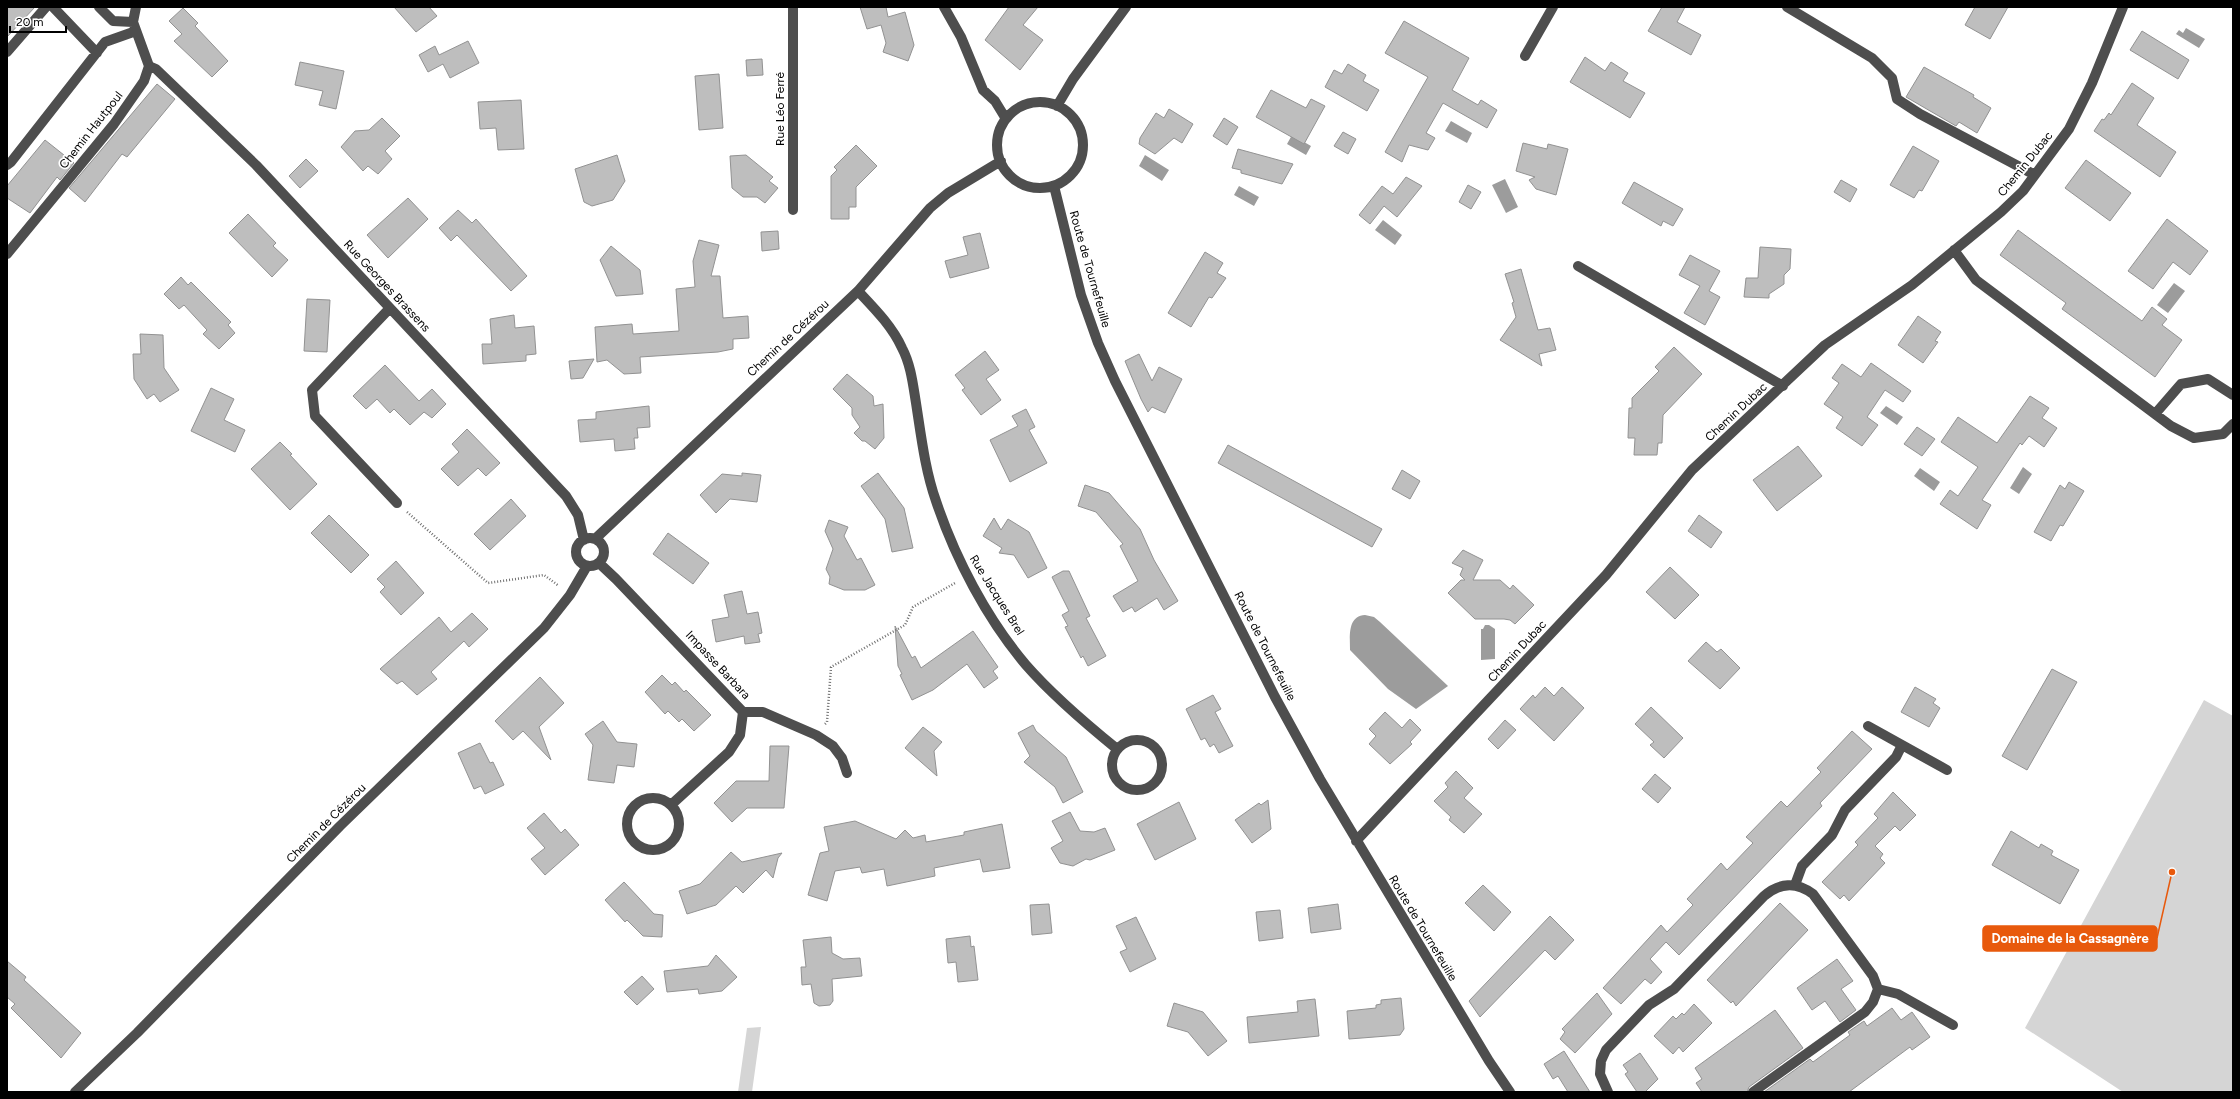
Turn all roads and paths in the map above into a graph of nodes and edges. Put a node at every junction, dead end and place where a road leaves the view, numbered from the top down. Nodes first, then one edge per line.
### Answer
1 (46, 7) edge
2 (53, 7) edge
3 (99, 7) edge
4 (136, 7) edge
5 (793, 7) edge
6 (944, 7) edge
7 (1126, 7) edge
8 (1553, 7) edge
9 (1787, 7) edge
10 (2123, 7) edge
11 (135, 27) junction
12 (7, 52) edge
13 (97, 53) junction
14 (1525, 56) dead end
15 (149, 66) junction
16 (1057, 106) junction
17 (1006, 119) junction
18 (1001, 161) junction
19 (7, 165) edge
20 (2035, 175) junction
21 (1054, 186) junction
22 (793, 210) dead end
23 (1954, 250) junction
24 (7, 254) edge
25 (1578, 266) dead end
26 (858, 291) junction
27 (390, 308) junction
28 (1783, 386) junction
29 (2233, 395) edge
30 (2155, 414) junction
31 (2233, 424) edge
32 (397, 503) joint
33 (595, 539) junction
34 (584, 540) junction
35 (599, 563) junction
36 (587, 566) junction
37 (968, 576) junction
38 (570, 595) junction
39 (743, 712) junction
40 (1868, 726) dead end
41 (816, 735) junction
42 (1902, 745) junction
43 (1117, 749) junction
44 (1947, 770) dead end
45 (847, 773) dead end
46 (672, 804) junction
47 (1356, 841) junction
48 (1795, 885) junction
49 (1878, 989) junction
50 (1953, 1025) dead end
51 (75, 1092) edge
52 (1510, 1092) edge
53 (1608, 1092) edge
54 (1753, 1092) edge

1 - 12 street
2 - 13 street
3 - 11 street
4 - 11 street
5 - 22 street, Rue Léo Ferré
6 - 17 street
7 - 16 street
8 - 14 street
9 - 20 street
10 - 20 street, Chemin Dubac
11 - 13 street
11 - 15 street
13 - 19 street
15 - 24 street, Chemin Hautpoul
15 - 27 street, Rue Georges Brassens
16 - 17 street
16 - 21 street
17 - 18 street
18 - 21 street
18 - 26 street, Chemin de Cézérou
20 - 23 street, Chemin Dubac
21 - 47 street, Route de Tournefeuille
23 - 28 street, Chemin Dubac
23 - 30 street
25 - 28 street
26 - 33 street, Chemin de Cézérou
26 - 37 street, Rue Jacques Brel
27 - 32 street
27 - 34 street, Rue Georges Brassens
28 - 47 street, Chemin Dubac
29 - 30 street
30 - 31 street
32 - 38 path
33 - 34 street
33 - 35 street
34 - 36 street
35 - 36 street
35 - 39 street, Impasse Barbara
36 - 38 street, Chemin de Cézérou
37 - 41 path
37 - 43 street, Rue Jacques Brel
38 - 51 street, Chemin de Cézérou
39 - 41 street, Impasse Barbara
39 - 46 street
40 - 42 street
41 - 45 street, Impasse Barbara
42 - 44 street
42 - 48 street
43 - 43 street
46 - 46 street
47 - 52 street, Route de Tournefeuille
48 - 49 street
48 - 53 street
49 - 50 street
49 - 54 street

